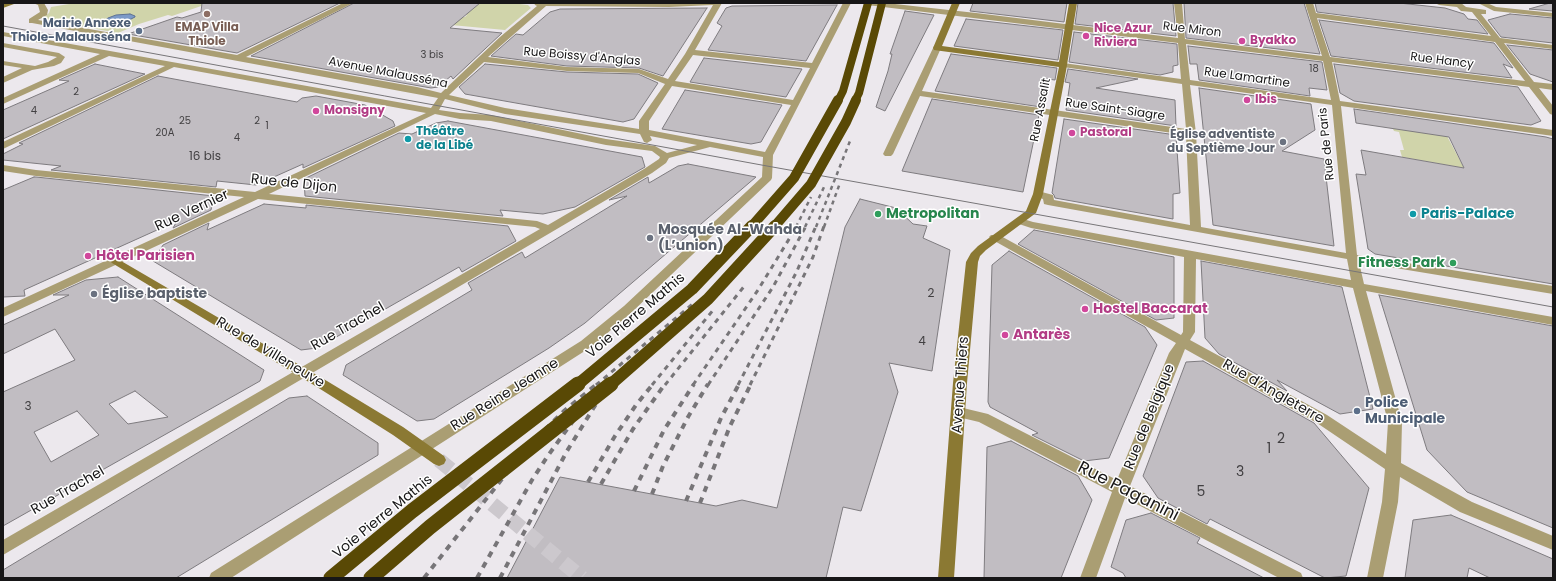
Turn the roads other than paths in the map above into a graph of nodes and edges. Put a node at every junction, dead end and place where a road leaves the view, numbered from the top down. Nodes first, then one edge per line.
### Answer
1 (12, 3) edge
2 (37, 3) edge
3 (349, 3) edge
4 (532, 3) edge
5 (718, 3) edge
6 (847, 3) edge
7 (868, 3) edge
8 (956, 3) edge
9 (1073, 3) edge
10 (1178, 3) edge
11 (1309, 3) edge
12 (1439, 3) edge
13 (1482, 3) edge
14 (1519, 3) edge
15 (544, 4) edge
16 (669, 4) edge
17 (884, 4) edge
18 (1458, 4) edge
19 (3, 6) edge
20 (1492, 8) junction
21 (952, 12) junction
22 (1475, 12) junction
23 (1312, 15) junction
24 (1553, 15) edge
25 (1070, 27) junction
26 (3, 34) edge
27 (1181, 40) junction
28 (1498, 40) junction
29 (3, 45) edge
30 (937, 48) junction
31 (1553, 48) edge
32 (690, 52) junction
33 (108, 53) junction
34 (236, 59) junction
35 (1328, 59) junction
36 (482, 60) junction
37 (3, 63) edge
38 (173, 65) junction
39 (1063, 65) junction
40 (814, 66) junction
41 (30, 68) junction
42 (3, 80) edge
43 (1186, 81) junction
44 (670, 83) junction
45 (1533, 84) junction
46 (1553, 87) edge
47 (3, 90) edge
48 (19, 93) junction
49 (918, 93) junction
50 (443, 96) junction
51 (3, 101) edge
52 (796, 103) junction
53 (1336, 103) junction
54 (434, 111) junction
55 (1553, 112) edge
56 (1054, 114) junction
57 (1553, 132) edge
58 (644, 133) junction
59 (1191, 133) junction
60 (708, 145) junction
61 (3, 146) edge
62 (660, 153) junction
63 (888, 154) dead end
64 (768, 155) junction
65 (3, 168) edge
66 (1038, 194) junction
67 (258, 195) junction
68 (1022, 219) junction
69 (1196, 228) junction
70 (548, 229) junction
71 (995, 238) junction
72 (1190, 254) junction
73 (1346, 256) dead end
74 (1358, 258) dead end
75 (116, 261) junction
76 (1358, 286) junction
77 (1553, 290) edge
78 (3, 313) edge
79 (1553, 321) edge
80 (1183, 341) junction
81 (302, 372) junction
82 (959, 412) junction
83 (422, 448) junction
84 (439, 460) tunnel mouth
85 (1393, 466) junction
86 (1121, 489) junction
87 (1553, 543) edge
88 (3, 548) edge
89 (217, 578) edge
90 (331, 578) edge
91 (371, 578) edge
92 (946, 578) edge
93 (1088, 578) edge
94 (1295, 578) edge
95 (1375, 578) edge

1 - 19 street
2 - 34 street, Avenue Malausséna
3 - 34 street
4 - 15 street
5 - 16 street
5 - 32 street
6 - 40 street
7 - 17 street, Rue Miron
7 - 90 highway, Voie Pierre Mathis, bridge
8 - 21 street
9 - 25 street, Rue Assalit
10 - 27 street
11 - 23 street, Rue de Paris
12 - 18 street
13 - 20 street
14 - 20 street
15 - 16 street
15 - 36 street
17 - 21 street, Rue Miron
17 - 91 highway, bridge
18 - 22 street
20 - 22 street
20 - 24 street
21 - 25 street, Rue Miron
21 - 30 street
22 - 28 street
23 - 28 street
23 - 35 street, Rue de Paris
25 - 27 street, Rue Miron
25 - 39 street, Rue Assalit
26 - 33 street
27 - 35 street, Rue Miron
27 - 43 street
28 - 31 street
28 - 45 street
29 - 41 street
30 - 39 street, Rue Lamartine
30 - 49 street
32 - 40 street
32 - 44 street
33 - 38 street
33 - 48 street
34 - 50 street, Avenue Malausséna
35 - 45 street, Rue Hancy
35 - 53 street, Rue de Paris
36 - 44 street, Rue Boissy d'Anglas
36 - 50 street
37 - 41 street
38 - 54 street
38 - 61 street
39 - 43 street, Rue Lamartine
39 - 56 street, Rue Assalit
40 - 52 street
41 - 42 street
43 - 53 street, Rue Lamartine
43 - 59 street
44 - 52 street, Rue Boissy d'Anglas
44 - 58 street
45 - 46 street, Rue Hancy
45 - 55 street
47 - 48 street
48 - 51 street
49 - 56 street, Rue Saint-Siagre
49 - 63 street
50 - 54 street
50 - 58 street, Avenue Malausséna
52 - 64 street
53 - 57 street, Rue Lamartine
53 - 76 street, Rue de Paris
54 - 62 street
54 - 67 street, Rue Vernier
56 - 59 street, Rue Saint-Siagre
56 - 66 street, Rue Assalit
58 - 60 street, Avenue Malausséna
58 - 62 street
59 - 69 street
60 - 62 street
60 - 64 street, Avenue Malausséna
62 - 70 street, Rue Trachel
64 - 83 street, Rue Reine Jeanne
65 - 67 street, Rue de Dijon
66 - 68 street, Rue Assalit
66 - 69 street
67 - 70 street, Rue de Dijon
67 - 75 street, Rue Vernier
68 - 71 street, Avenue Thiers
68 - 72 street
69 - 73 street
70 - 81 street, Rue Trachel
71 - 80 street, Rue d'Angleterre
71 - 82 street, Avenue Thiers
72 - 76 street
72 - 80 street, Rue de Belgique
74 - 77 street
75 - 78 street, Rue Vernier
75 - 81 street, Rue de Villeneuve
76 - 79 street
76 - 85 street, Rue de Paris
80 - 85 street, Rue d'Angleterre
80 - 86 street, Rue de Belgique
81 - 83 street, Rue de Villeneuve
81 - 88 street, Rue Trachel
82 - 86 street, Rue Paganini
82 - 92 street, Avenue Thiers
83 - 84 street, Rue de Villeneuve
83 - 89 street, Rue Reine Jeanne
85 - 87 street, Rue d'Angleterre
85 - 95 street, Rue de Paris
86 - 93 street, Rue de Belgique
86 - 94 street, Rue Paganini

